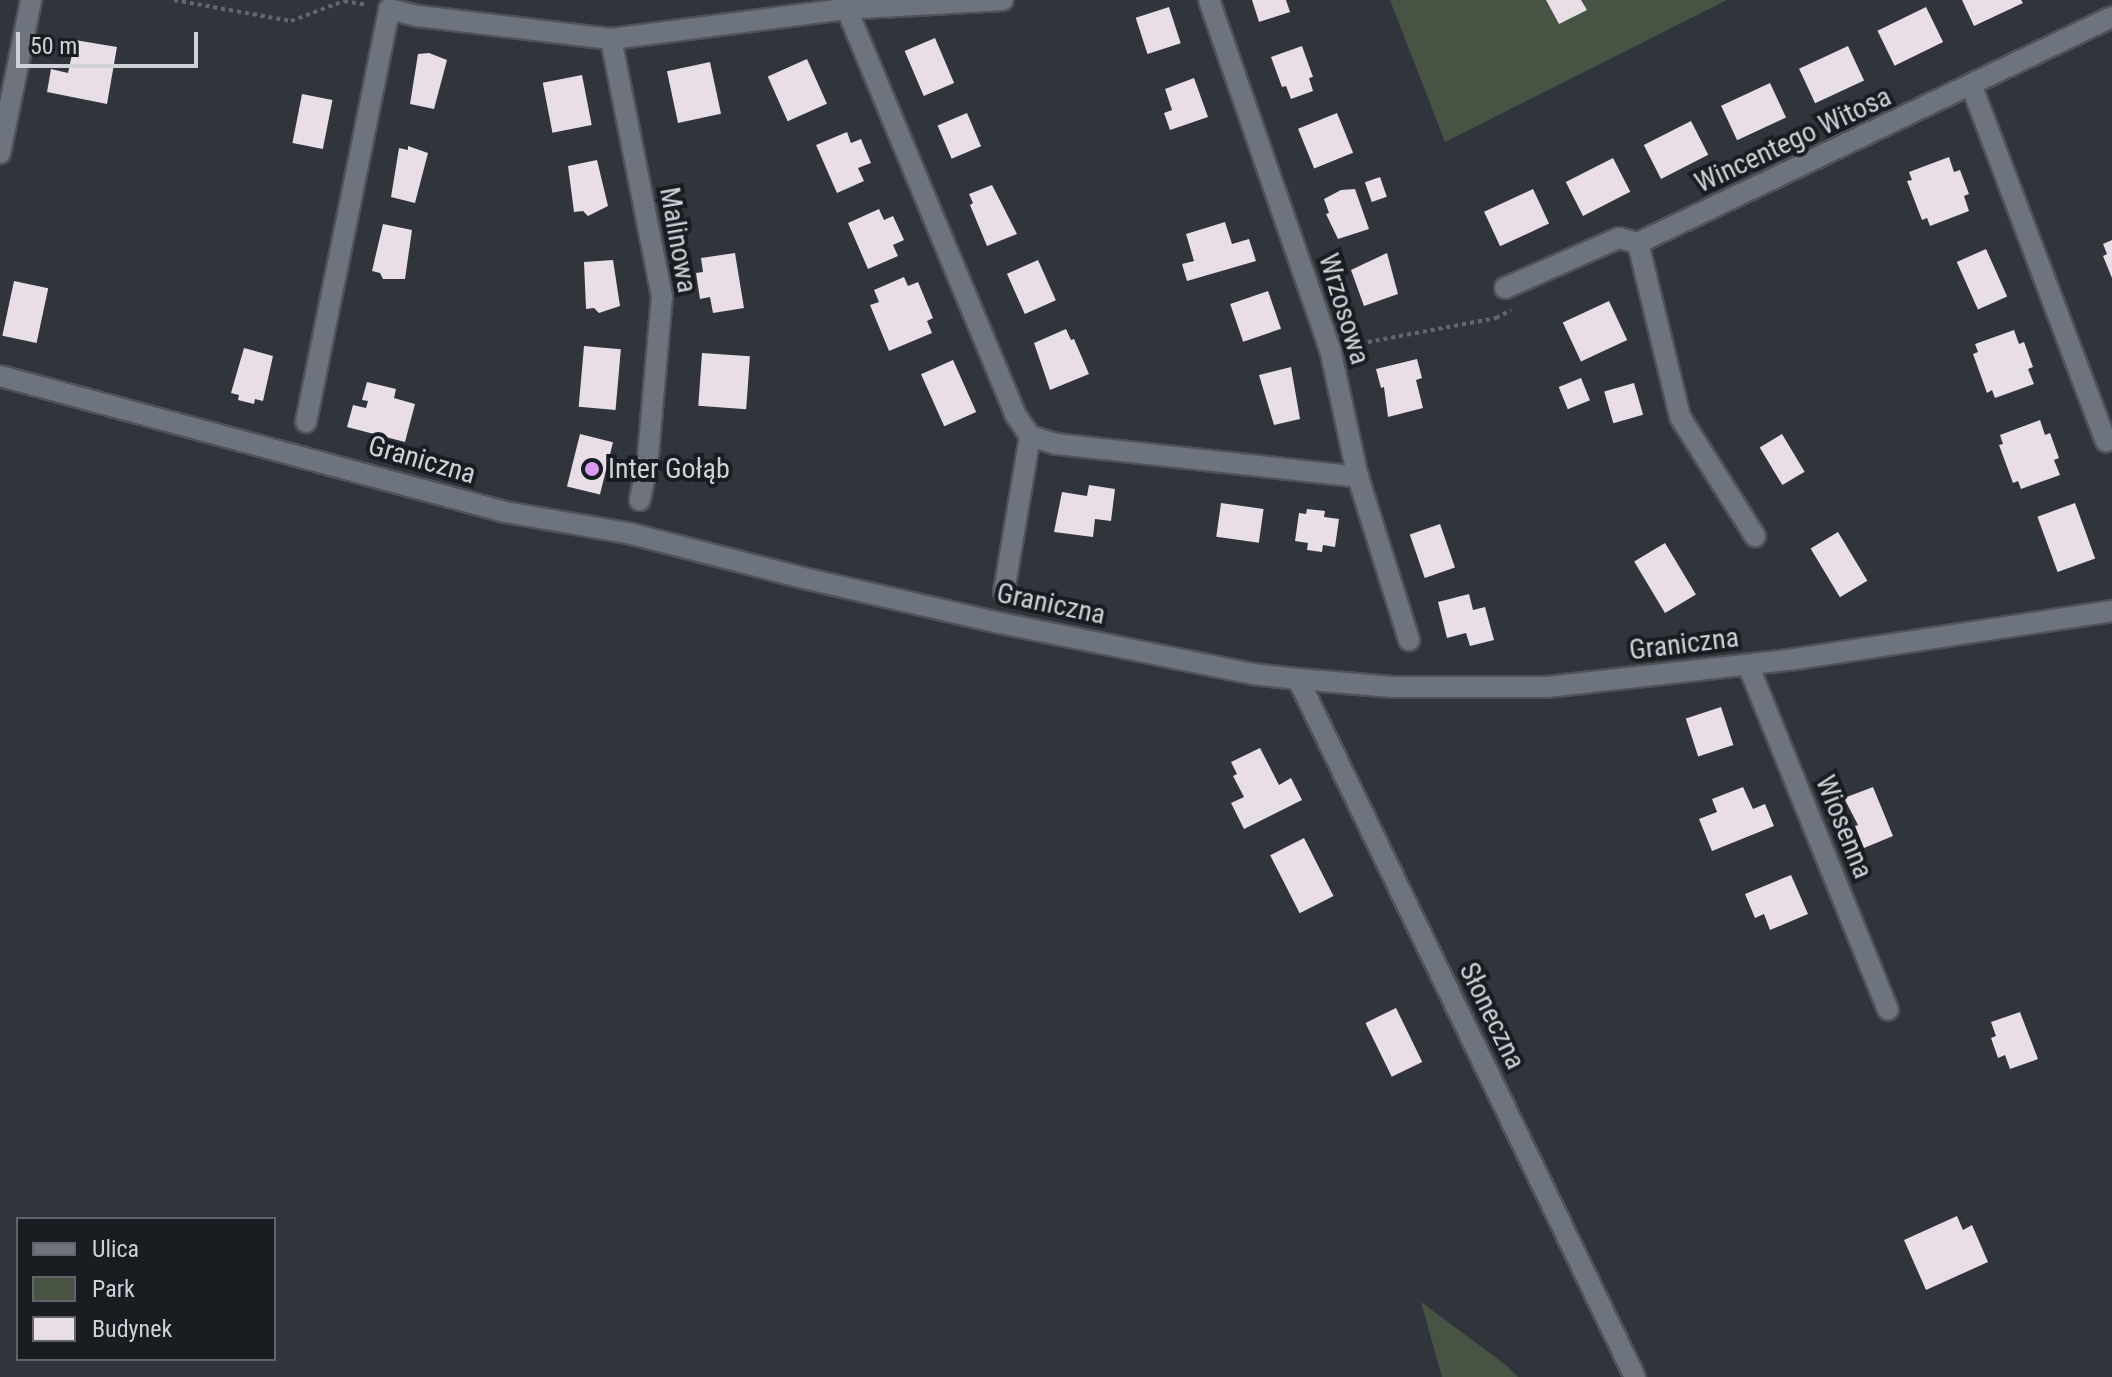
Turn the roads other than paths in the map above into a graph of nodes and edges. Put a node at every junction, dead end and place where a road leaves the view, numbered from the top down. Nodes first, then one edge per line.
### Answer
1 (31, 0) edge
2 (1003, 0) edge
3 (1209, 0) edge
4 (844, 5) edge
5 (2112, 17) edge
6 (611, 39) junction
7 (1972, 87) junction
8 (0, 153) edge
9 (1638, 243) junction
10 (1505, 288) dead end
11 (0, 376) edge
12 (306, 422) dead end
13 (1030, 436) junction
14 (2106, 441) dead end
15 (1358, 477) junction
16 (640, 500) dead end
17 (1755, 536) dead end
18 (1004, 592) dead end
19 (2112, 611) edge
20 (1409, 640) dead end
21 (1748, 665) junction
22 (1298, 679) junction
23 (1888, 1010) dead end
24 (1635, 1377) edge

1 - 8 street
2 - 4 street
3 - 15 street, Wrzosowa
4 - 6 street
4 - 13 street
5 - 7 street, Wincentego Witosa
6 - 12 street
6 - 16 street, Malinowa
7 - 9 street, Wincentego Witosa
7 - 14 street
9 - 10 street, Wincentego Witosa
9 - 17 street
11 - 22 street, Graniczna
13 - 15 street
13 - 18 street
15 - 20 street, Wrzosowa
19 - 21 street, Graniczna
21 - 22 street, Graniczna
21 - 23 street, Wiosenna
22 - 24 street, Słoneczna

